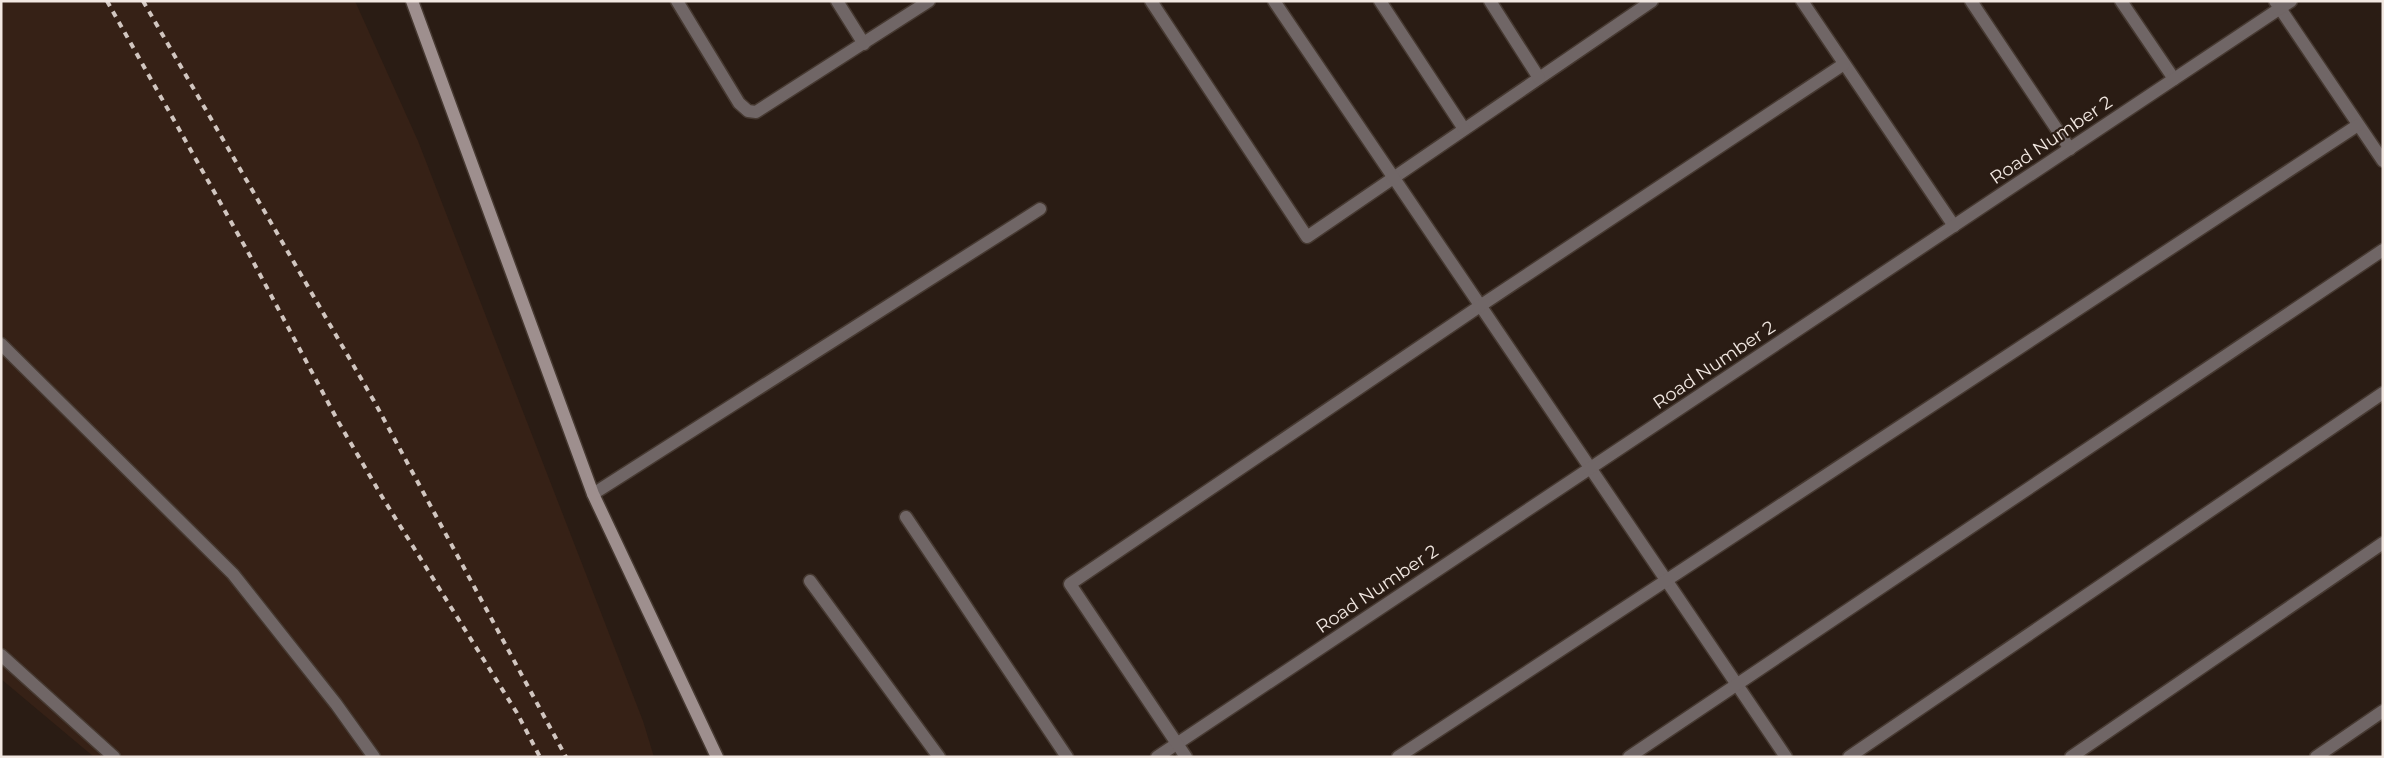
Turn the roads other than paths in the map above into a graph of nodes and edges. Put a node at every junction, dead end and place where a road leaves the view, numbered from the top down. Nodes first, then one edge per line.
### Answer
1 (412, 1) edge
2 (677, 1) edge
3 (837, 1) edge
4 (929, 1) edge
5 (1152, 1) edge
6 (1274, 1) edge
7 (1380, 1) edge
8 (1490, 1) edge
9 (1652, 1) edge
10 (1802, 1) edge
11 (1970, 1) edge
12 (2121, 1) edge
13 (2291, 1) edge
14 (2277, 5) edge
15 (864, 44) junction
16 (1844, 64) junction
17 (1539, 78) junction
18 (2174, 78) junction
19 (2358, 125) junction
20 (1464, 129) junction
21 (2070, 149) junction
22 (2383, 161) edge
23 (1393, 177) junction
24 (1040, 209) dead end
25 (1954, 226) junction
26 (2383, 250) edge
27 (1480, 306) junction
28 (1, 344) edge
29 (2383, 393) edge
30 (1590, 468) junction
31 (593, 494) junction
32 (906, 517) dead end
33 (2383, 543) edge
34 (1666, 580) junction
35 (810, 581) dead end
36 (1, 654) edge
37 (1737, 684) junction
38 (2383, 711) edge
39 (1176, 744) junction
40 (114, 757) edge
41 (374, 757) edge
42 (717, 757) edge
43 (939, 757) edge
44 (1067, 757) edge
45 (1157, 757) edge
46 (1186, 757) edge
47 (1398, 757) edge
48 (1629, 757) edge
49 (1786, 757) edge
50 (1849, 757) edge
51 (2071, 757) edge
52 (2316, 757) edge

1 - 31 street
2 - 15 street
3 - 15 street
4 - 15 street
5 - 23 street
6 - 23 street
7 - 20 street
8 - 17 street
9 - 17 street
10 - 16 street
11 - 21 street
12 - 18 street
13 - 14 street, Road Number 2
14 - 18 street, Road Number 2
14 - 19 street
16 - 25 street
16 - 27 street
17 - 20 street
18 - 21 street, Road Number 2
19 - 22 street
19 - 34 street
20 - 23 street
21 - 25 street, Road Number 2
23 - 27 street
24 - 31 street
25 - 30 street, Road Number 2
26 - 37 street
27 - 30 street
27 - 39 street
28 - 41 street
29 - 50 street
30 - 34 street
30 - 39 street, Road Number 2
31 - 42 street
32 - 44 street
33 - 51 street
34 - 37 street
34 - 47 street
35 - 43 street
36 - 40 street
37 - 48 street
37 - 49 street
38 - 52 street
39 - 45 street, Road Number 2
39 - 46 street

